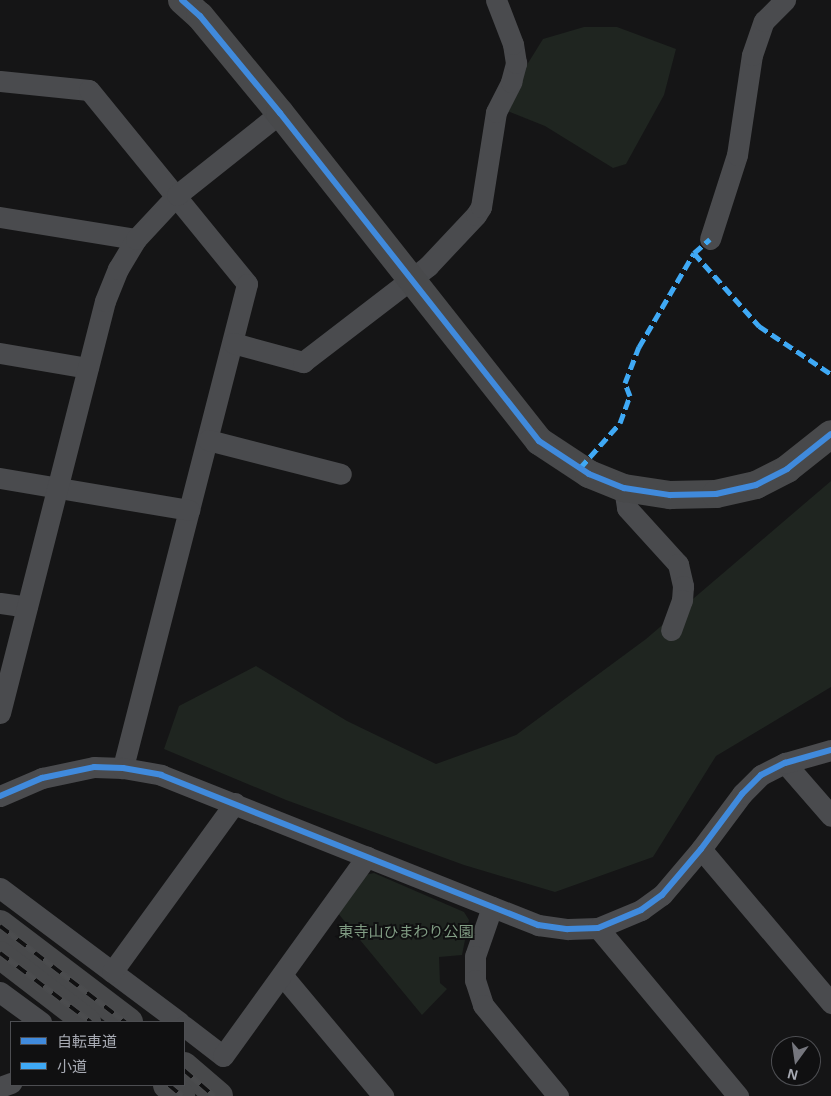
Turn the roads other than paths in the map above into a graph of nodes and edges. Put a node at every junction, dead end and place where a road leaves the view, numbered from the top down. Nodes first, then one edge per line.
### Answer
1 (182, 0) edge
2 (496, 0) edge
3 (785, 0) edge
4 (0, 81) edge
5 (280, 113) junction
6 (177, 196) junction
7 (0, 217) edge
8 (136, 239) junction
9 (710, 239) dead end
10 (412, 278) junction
11 (233, 343) junction
12 (0, 353) edge
13 (88, 368) junction
14 (831, 434) edge
15 (208, 440) junction
16 (342, 474) dead end
17 (0, 478) edge
18 (58, 488) junction
19 (624, 488) junction
20 (189, 510) junction
21 (0, 603) edge
22 (27, 607) junction
23 (671, 630) dead end
24 (0, 713) edge
25 (831, 750) edge
26 (785, 763) junction
27 (122, 768) junction
28 (0, 796) edge
29 (235, 803) junction
30 (831, 816) edge
31 (701, 849) junction
32 (367, 856) junction
33 (0, 888) edge
34 (492, 907) junction
35 (0, 924) edge
36 (598, 928) junction
37 (0, 955) edge
38 (112, 972) junction
39 (282, 975) junction
40 (0, 992) edge
41 (831, 1003) edge
42 (39, 1021) edge
43 (86, 1021) edge
44 (129, 1021) edge
45 (177, 1021) edge
46 (185, 1027) edge
47 (185, 1067) edge
48 (168, 1086) edge
49 (181, 1096) edge
50 (219, 1096) edge
51 (382, 1096) edge
52 (558, 1096) edge
53 (738, 1096) edge

1 - 5 street
2 - 10 street
3 - 9 street
4 - 6 street
5 - 6 street
5 - 10 street
6 - 8 street
6 - 11 street
7 - 8 street
8 - 13 street
10 - 11 street
10 - 19 street
11 - 15 street
12 - 13 street
13 - 18 street
14 - 19 street
15 - 16 street
15 - 20 street
17 - 18 street
18 - 20 street
18 - 22 street
19 - 23 street
20 - 27 street
21 - 22 street
22 - 24 street
25 - 26 street
26 - 30 street
26 - 31 street
27 - 28 street
27 - 29 street
29 - 32 street
29 - 38 street
31 - 36 street
31 - 41 street
32 - 34 street
32 - 39 street
33 - 38 street
34 - 36 street
34 - 52 street
35 - 44 street
36 - 53 street
37 - 43 street
38 - 45 street
39 - 46 street
39 - 51 street
40 - 42 street
47 - 50 street
48 - 49 street

